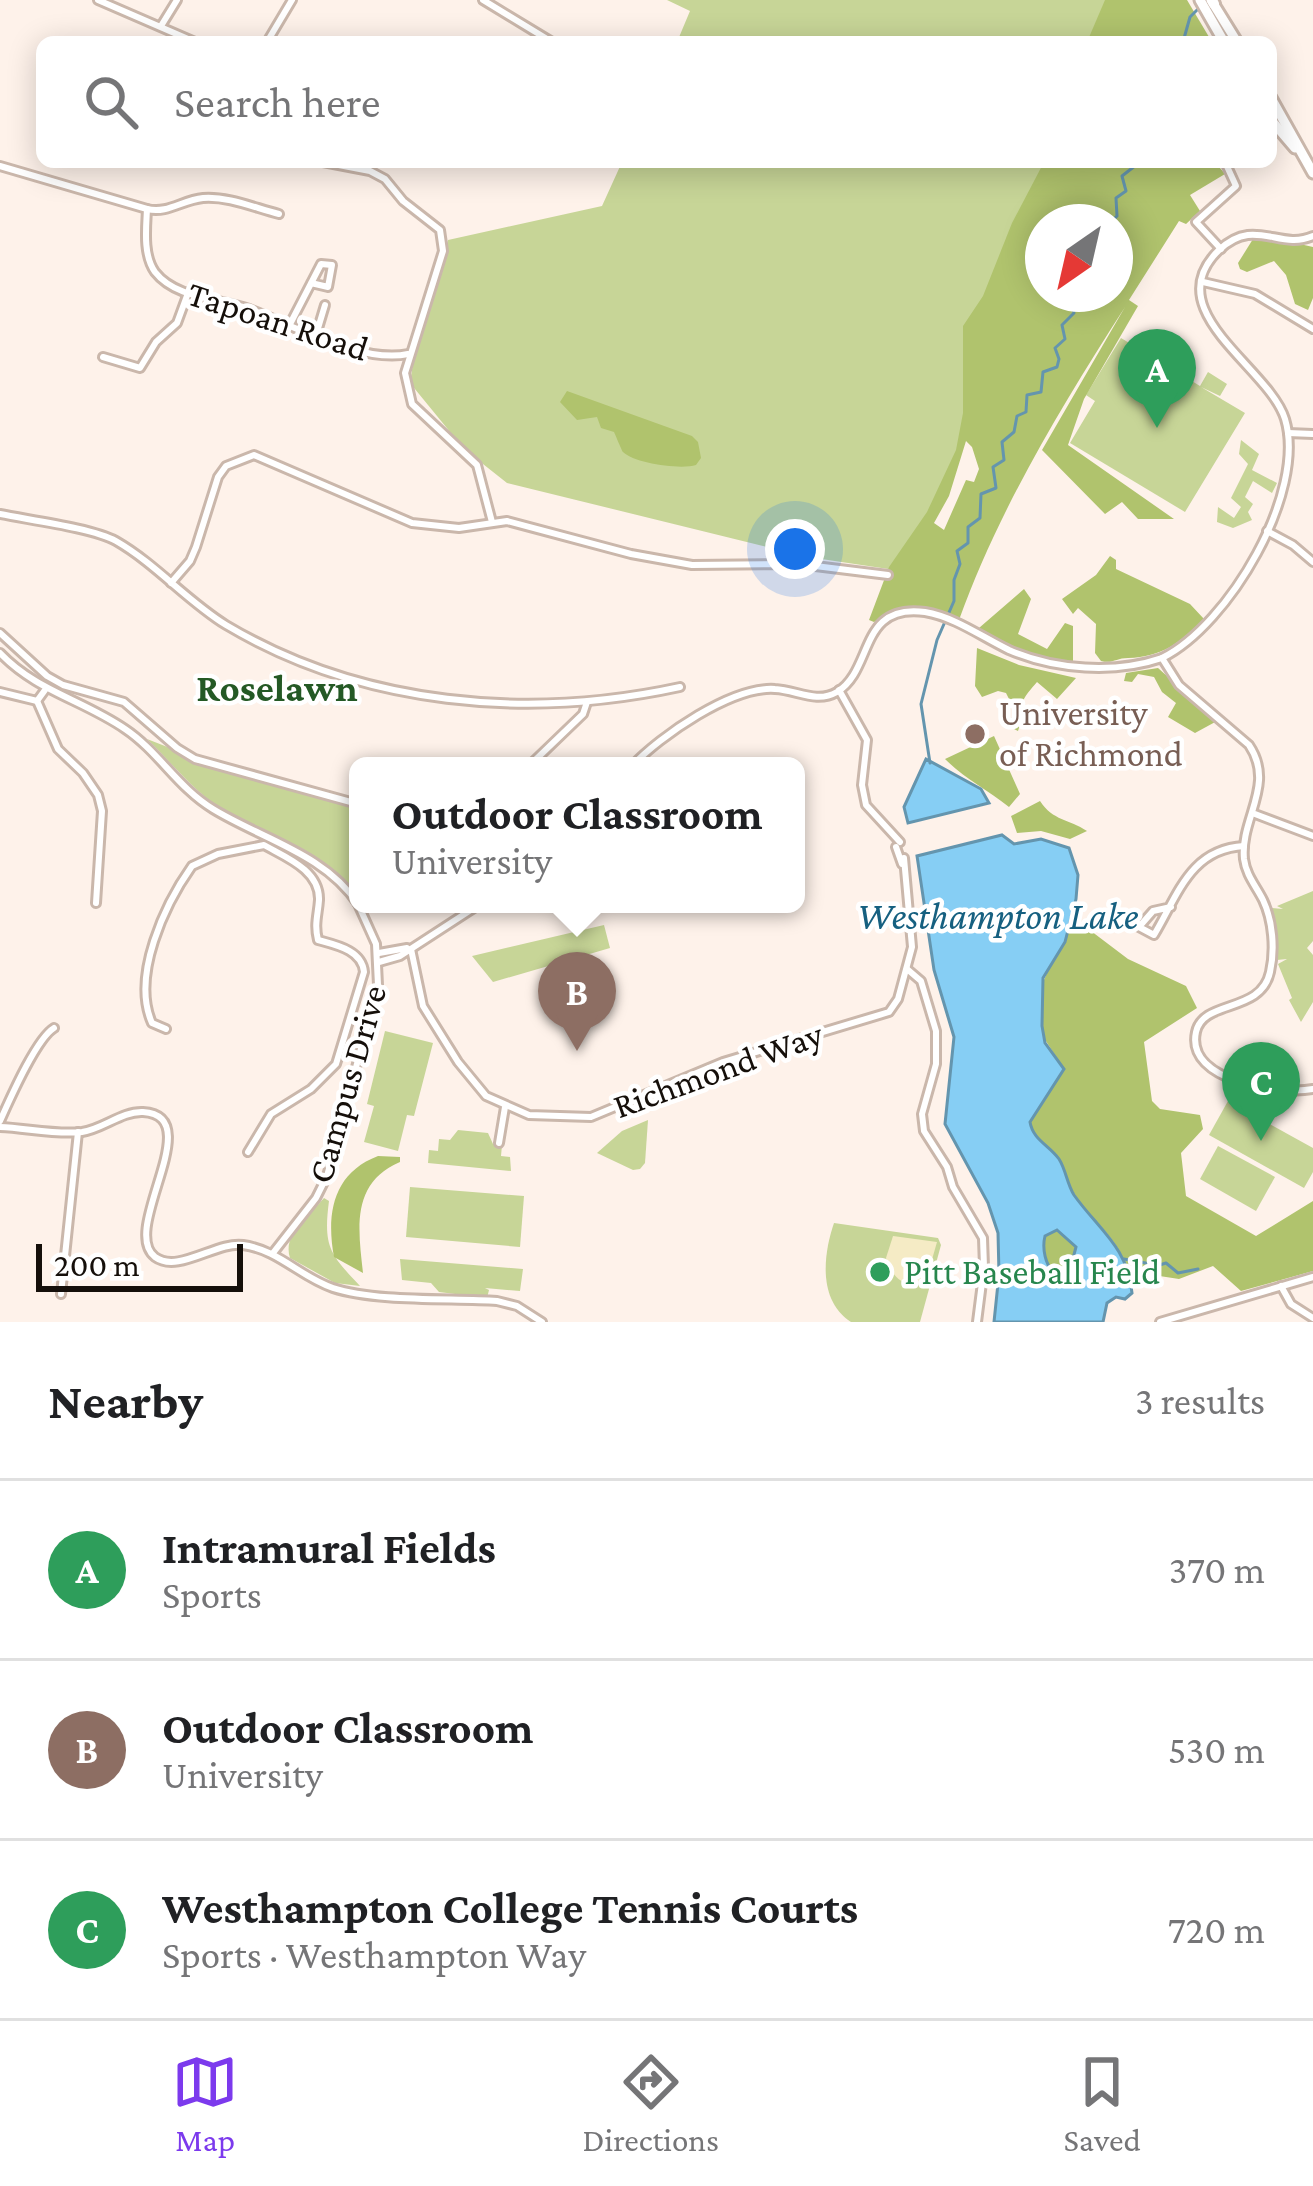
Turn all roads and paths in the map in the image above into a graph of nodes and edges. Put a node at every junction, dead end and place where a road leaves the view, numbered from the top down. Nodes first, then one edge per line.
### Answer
1 (98, 0) edge
2 (177, 0) edge
3 (292, 0) edge
4 (483, 0) edge
5 (1200, 0) edge
6 (1213, 1) edge
7 (161, 26) junction
8 (182, 36) edge
9 (271, 36) edge
10 (542, 36) edge
11 (1221, 36) edge
12 (1234, 36) edge
13 (1277, 109) edge
14 (1277, 128) edge
15 (1306, 162) junction
16 (0, 166) edge
17 (354, 168) edge
18 (1228, 168) edge
19 (1313, 173) edge
20 (147, 209) junction
21 (279, 214) dead end
22 (1313, 236) edge
23 (1221, 248) junction
24 (1203, 282) junction
25 (311, 283) dead end
26 (188, 292) junction
27 (326, 305) dead end
28 (289, 326) junction
29 (1313, 328) edge
30 (315, 336) junction
31 (408, 354) junction
32 (103, 358) dead end
33 (1288, 433) junction
34 (1313, 434) edge
35 (0, 514) edge
36 (492, 522) junction
37 (1266, 530) junction
38 (1313, 562) edge
39 (888, 575) dead end
40 (171, 584) junction
41 (0, 633) edge
42 (0, 652) edge
43 (1162, 658) junction
44 (63, 685) junction
45 (680, 687) dead end
46 (45, 690) junction
47 (839, 691) junction
48 (0, 692) edge
49 (58, 696) junction
50 (37, 701) junction
51 (587, 702) junction
52 (538, 757) edge
53 (641, 757) edge
54 (349, 802) edge
55 (1253, 814) junction
56 (1313, 836) edge
57 (274, 841) junction
58 (264, 845) junction
59 (1244, 846) junction
60 (349, 894) edge
61 (96, 903) dead end
62 (1171, 907) junction
63 (362, 913) edge
64 (466, 913) edge
65 (411, 949) junction
66 (382, 959) junction
67 (413, 968) junction
68 (907, 969) junction
69 (54, 1028) dead end
70 (166, 1029) dead end
71 (1313, 1089) edge
72 (505, 1107) junction
73 (0, 1124) edge
74 (78, 1132) junction
75 (499, 1143) dead end
76 (248, 1152) dead end
77 (273, 1253) junction
78 (1313, 1277) edge
79 (1281, 1286) junction
80 (62, 1294) dead end
81 (1313, 1318) edge
82 (542, 1322) edge
83 (977, 1322) edge
84 (1160, 1322) edge

1 - 7 street
2 - 7 street
3 - 9 street
4 - 10 street
5 - 11 main road
6 - 12 main road
7 - 8 street
13 - 15 main road
14 - 15 main road
15 - 19 main road
16 - 20 street
17 - 31 street
18 - 23 street
20 - 21 street
20 - 26 street, Tapoan Road
22 - 23 street
23 - 24 street
24 - 29 street
24 - 33 street
25 - 28 street
26 - 28 street, Tapoan Road
26 - 32 street
27 - 30 street
28 - 30 street, Tapoan Road
30 - 31 street, Tapoan Road
31 - 36 street
33 - 34 street
33 - 37 street
35 - 40 street
36 - 39 street
36 - 40 street
37 - 38 street
37 - 43 street
40 - 51 street
41 - 44 street
42 - 46 street, Campus Drive
43 - 47 street
43 - 55 street
44 - 49 street
44 - 54 street
45 - 51 street
46 - 49 street, Campus Drive
46 - 50 street
47 - 53 street
47 - 68 street, Richmond Way
48 - 50 street
49 - 57 street, Campus Drive
50 - 61 street
51 - 52 street
55 - 56 street
55 - 59 street
57 - 58 street
57 - 60 street, Campus Drive
58 - 70 street
58 - 76 street
59 - 62 street
59 - 71 street
62 - 62 street
63 - 66 street, Campus Drive
64 - 65 street
65 - 66 street
65 - 67 street
66 - 67 street
66 - 77 street, Campus Drive
67 - 72 street
68 - 72 street, Richmond Way
68 - 83 street
69 - 73 street
72 - 75 street
73 - 74 street
74 - 77 street
74 - 80 street
77 - 82 street
78 - 79 street
79 - 81 street
79 - 84 street

